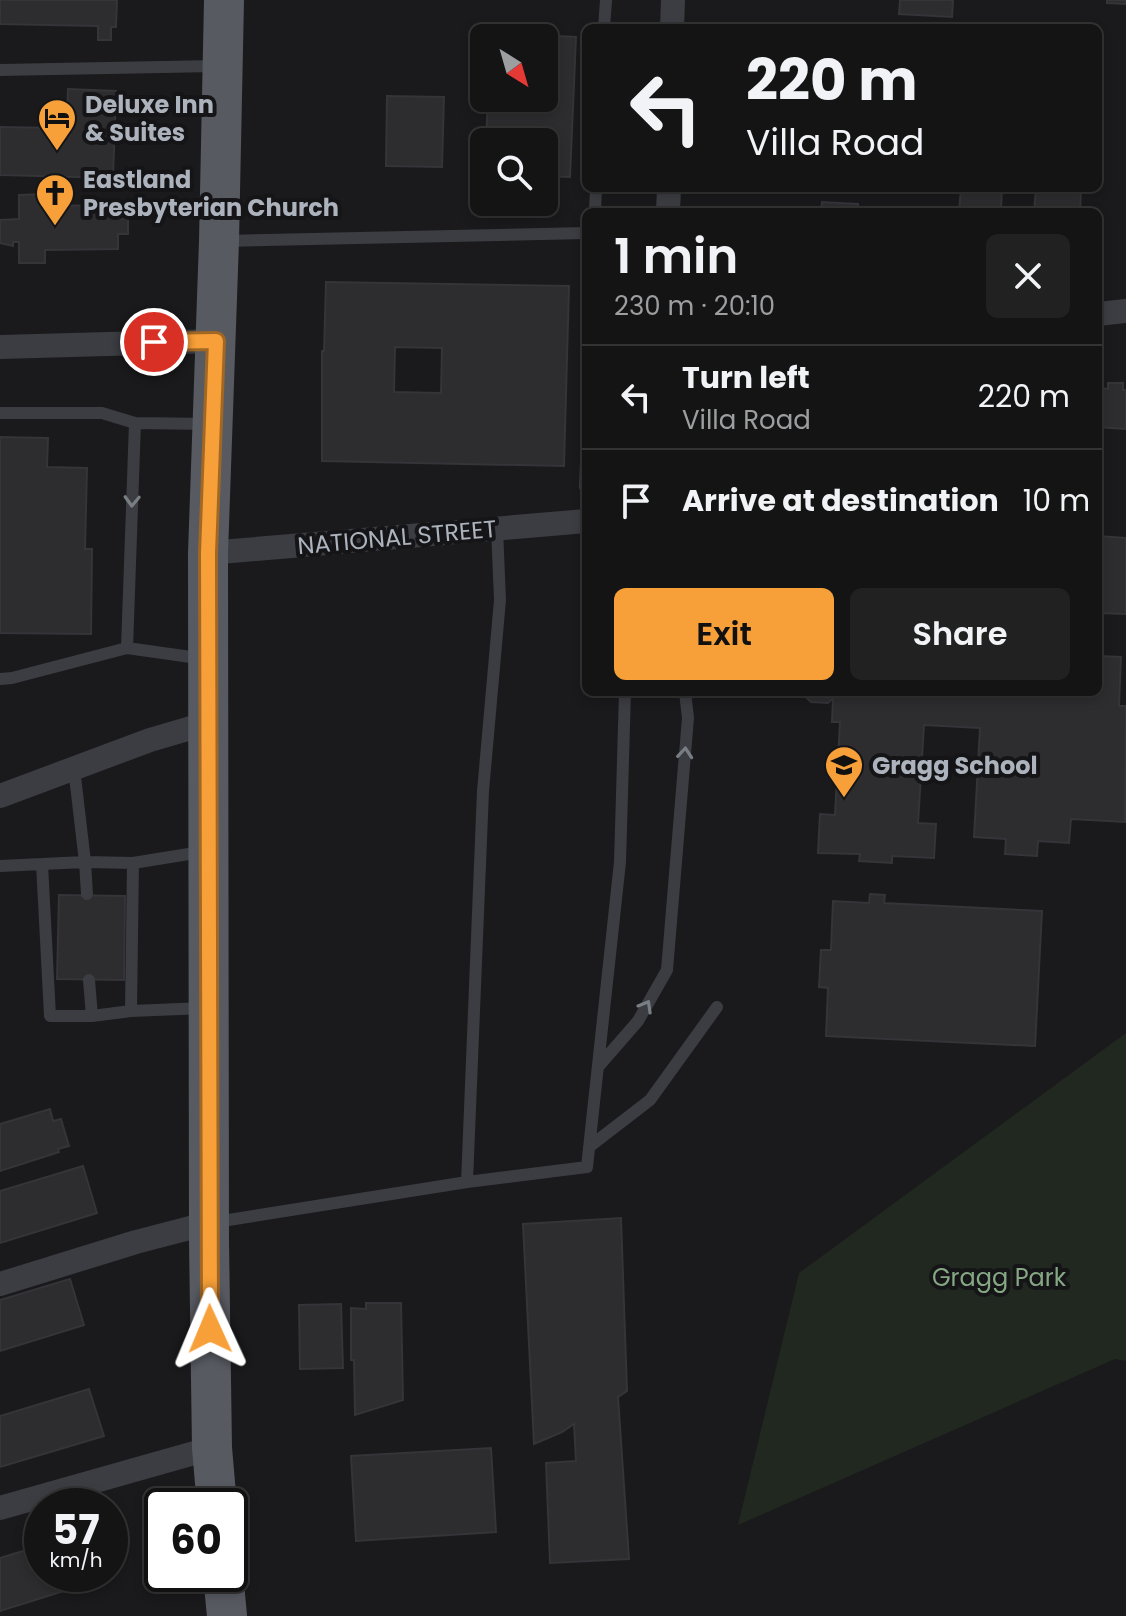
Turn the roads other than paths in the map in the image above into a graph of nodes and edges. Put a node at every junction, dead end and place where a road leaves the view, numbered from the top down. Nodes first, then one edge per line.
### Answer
1 (224, 0) edge
2 (606, 0) edge
3 (673, 0) edge
4 (604, 24) edge
5 (672, 24) edge
6 (223, 66) junction
7 (0, 70) edge
8 (582, 233) edge
9 (219, 241) junction
10 (1126, 311) edge
11 (1102, 314) edge
12 (216, 341) junction
13 (0, 347) edge
14 (0, 413) edge
15 (135, 423) junction
16 (212, 424) junction
17 (582, 521) edge
18 (497, 528) junction
19 (208, 553) junction
20 (127, 648) junction
21 (208, 659) junction
22 (0, 679) edge
23 (625, 696) edge
24 (685, 696) edge
25 (208, 723) junction
26 (74, 768) junction
27 (0, 796) edge
28 (208, 851) junction
29 (85, 862) junction
30 (133, 863) junction
31 (42, 864) junction
32 (0, 866) edge
33 (87, 894) dead end
34 (89, 980) dead end
35 (717, 1007) dead end
36 (208, 1008) junction
37 (131, 1011) junction
38 (92, 1016) junction
39 (598, 1067) junction
40 (589, 1147) junction
41 (467, 1182) junction
42 (209, 1223) junction
43 (0, 1284) edge
44 (212, 1448) junction
45 (215, 1488) edge
46 (0, 1508) edge
47 (225, 1592) edge
48 (227, 1616) edge

1 - 6 main road
2 - 4 lane
3 - 5 street
6 - 7 lane
6 - 9 main road
8 - 9 lane
9 - 12 main road
10 - 11 street
12 - 13 street
12 - 16 main road
14 - 15 lane
15 - 16 lane
15 -> 20 lane
16 - 19 main road
17 - 18 street, NATIONAL STREET
18 - 19 street, NATIONAL STREET
18 - 41 lane
19 - 21 main road
20 - 21 lane
20 - 22 lane
21 - 25 main road
23 - 39 lane
39 -> 24 lane
25 - 26 street
25 - 28 main road
26 - 27 street
26 - 29 lane
28 - 30 lane
28 - 36 main road
29 - 30 lane
29 - 31 lane
29 - 33 lane
30 - 37 lane
31 - 32 lane
31 - 38 lane
34 - 38 lane
35 - 40 lane
36 - 37 lane
36 - 42 main road
37 - 38 lane
39 - 40 lane
40 - 41 lane
41 - 42 lane
42 - 43 street
42 - 44 main road
44 - 45 main road
44 - 46 street
47 - 48 main road

